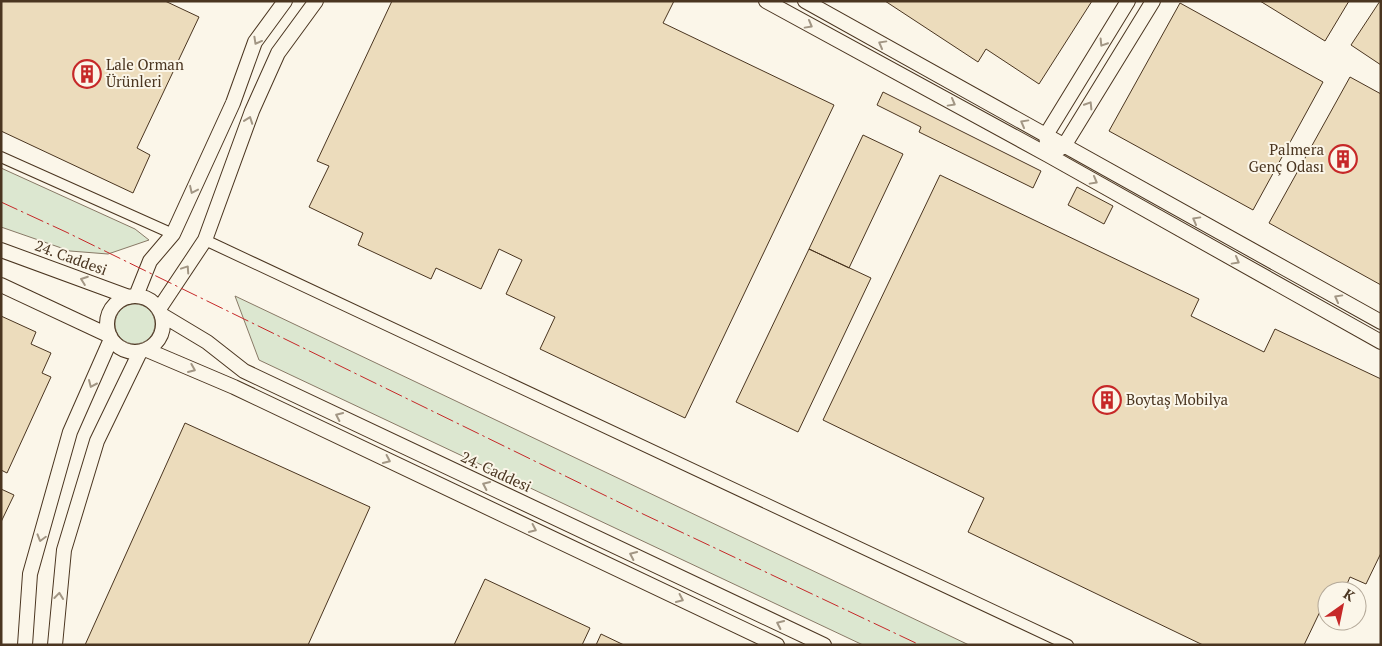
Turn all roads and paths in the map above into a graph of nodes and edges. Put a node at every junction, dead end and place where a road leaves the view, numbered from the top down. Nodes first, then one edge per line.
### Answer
1 (285, 1) edge
2 (316, 1) edge
3 (766, 1) edge
4 (805, 1) edge
5 (1128, 1) edge
6 (1153, 1) edge
7 (1046, 135) junction
8 (1064, 146) junction
9 (1048, 155) junction
10 (1, 157) edge
11 (173, 234) junction
12 (205, 240) junction
13 (1, 250) edge
14 (1, 285) edge
15 (133, 296) junction
16 (160, 312) junction
17 (1381, 322) edge
18 (110, 337) junction
19 (1381, 342) edge
20 (144, 351) junction
21 (25, 645) edge
22 (55, 645) edge
23 (778, 645) edge
24 (824, 645) edge
25 (1068, 645) edge

1 -> 11 street
12 -> 2 street
3 -> 9 street
7 -> 4 street
5 -> 7 street
8 -> 6 street
7 - 8 street
7 - 9 street
8 - 9 street
17 -> 8 street
9 -> 19 street
10 - 11 street
11 - 15 street
16 -> 12 street
12 - 25 street
15 -> 13 street, 24. Caddesi
14 - 18 street
15 - 16 street
15 - 18 street
16 - 20 street
24 -> 16 street, 24. Caddesi
18 - 20 street
18 -> 21 street
22 -> 20 street
20 -> 23 street

